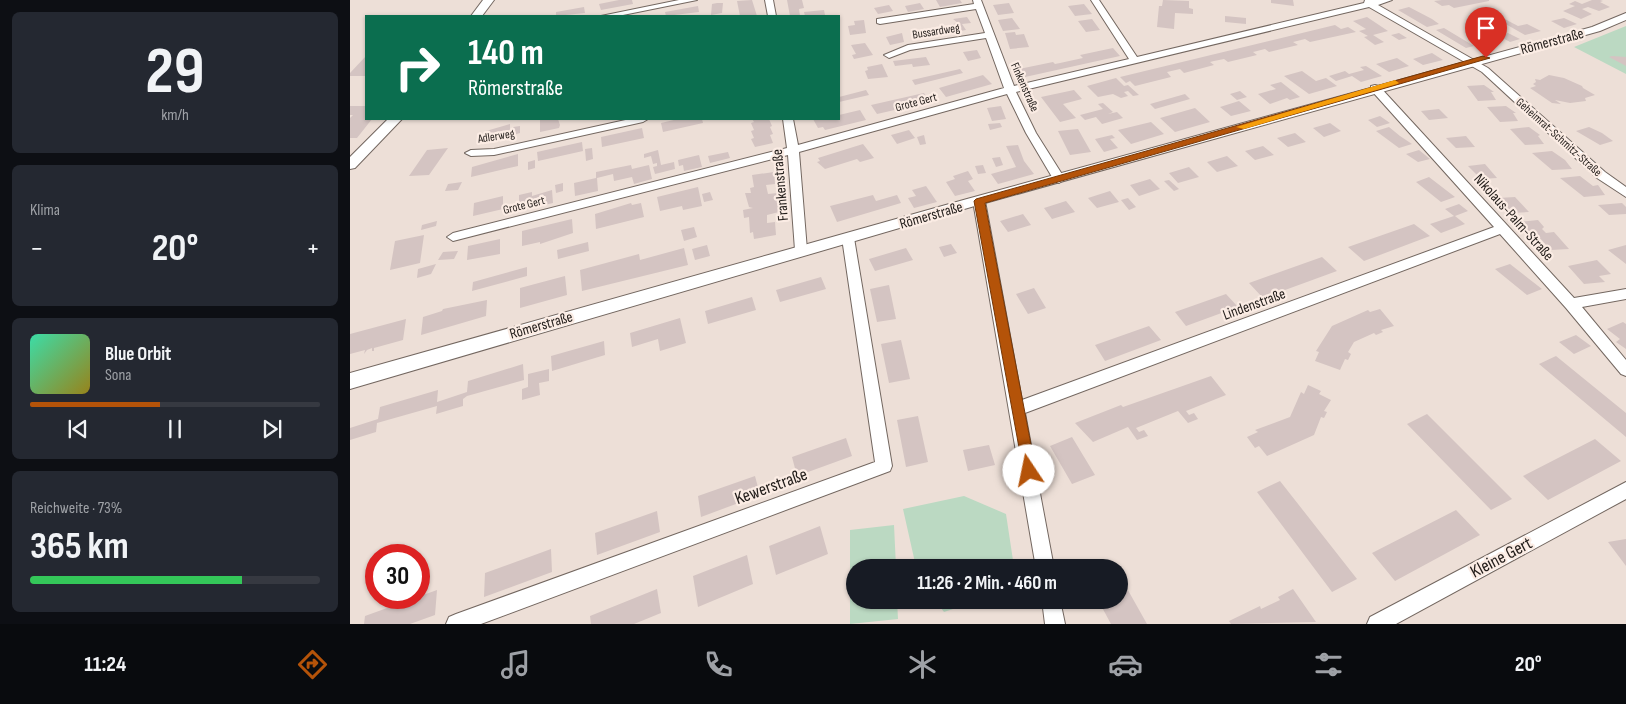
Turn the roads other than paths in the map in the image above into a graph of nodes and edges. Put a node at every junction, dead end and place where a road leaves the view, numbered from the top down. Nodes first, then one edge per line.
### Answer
1 (489, 0) edge
2 (693, 0) edge
3 (769, 0) edge
4 (1095, 0) edge
5 (1388, 0) edge
6 (1368, 2) edge
7 (978, 3) edge
8 (477, 15) edge
9 (610, 15) edge
10 (772, 15) edge
11 (1626, 16) edge
12 (880, 21) dead end
13 (989, 34) junction
14 (889, 54) dead end
15 (1134, 60) junction
16 (1470, 62) junction
17 (1375, 88) junction
18 (1010, 90) junction
19 (394, 120) edge
20 (639, 120) edge
21 (788, 120) edge
22 (793, 150) junction
23 (471, 153) dead end
24 (350, 165) edge
25 (1059, 179) junction
26 (1626, 193) edge
27 (979, 201) junction
28 (1502, 229) junction
29 (452, 237) dead end
30 (848, 238) junction
31 (800, 250) junction
32 (1626, 294) edge
33 (1570, 304) junction
34 (1626, 370) edge
35 (350, 381) edge
36 (1017, 409) junction
37 (1626, 490) edge
38 (1043, 559) edge
39 (1052, 609) edge
40 (456, 624) edge
41 (1055, 624) edge
42 (1377, 624) edge

1 - 8 street
2 - 9 street
3 - 10 street
4 - 15 street
5 - 6 street, Grote Gert
6 - 15 street, Grote Gert
6 - 16 street, Geheimrat-Schmitz-Straße
7 - 12 street
7 - 13 street, Finkenstraße
11 - 16 street, Römerstraße
13 - 14 street, Bussardweg
13 - 18 street, Finkenstraße
15 - 18 street, Grote Gert
16 - 17 street, Römerstraße
16 - 26 street, Geheimrat-Schmitz-Straße
17 - 25 street, Römerstraße
17 - 28 street, Nikolaus-Palm-Straße
18 - 22 street, Grote Gert
18 - 25 street, Finkenstraße
19 - 24 street
20 - 23 street, Adlerweg
21 - 22 street, Frankenstraße
22 - 29 street, Grote Gert
22 - 31 street, Frankenstraße
25 - 27 street, Römerstraße
27 - 30 street, Römerstraße
27 - 36 street
28 - 33 street, Nikolaus-Palm-Straße
28 - 36 street, Lindenstraße
30 - 31 street, Römerstraße
30 - 40 street, Kewerstraße
31 - 35 street, Römerstraße
32 - 33 street
33 - 34 street, Nikolaus-Palm-Straße
36 - 38 street
37 - 42 street, Kleine Gert
39 - 41 street

